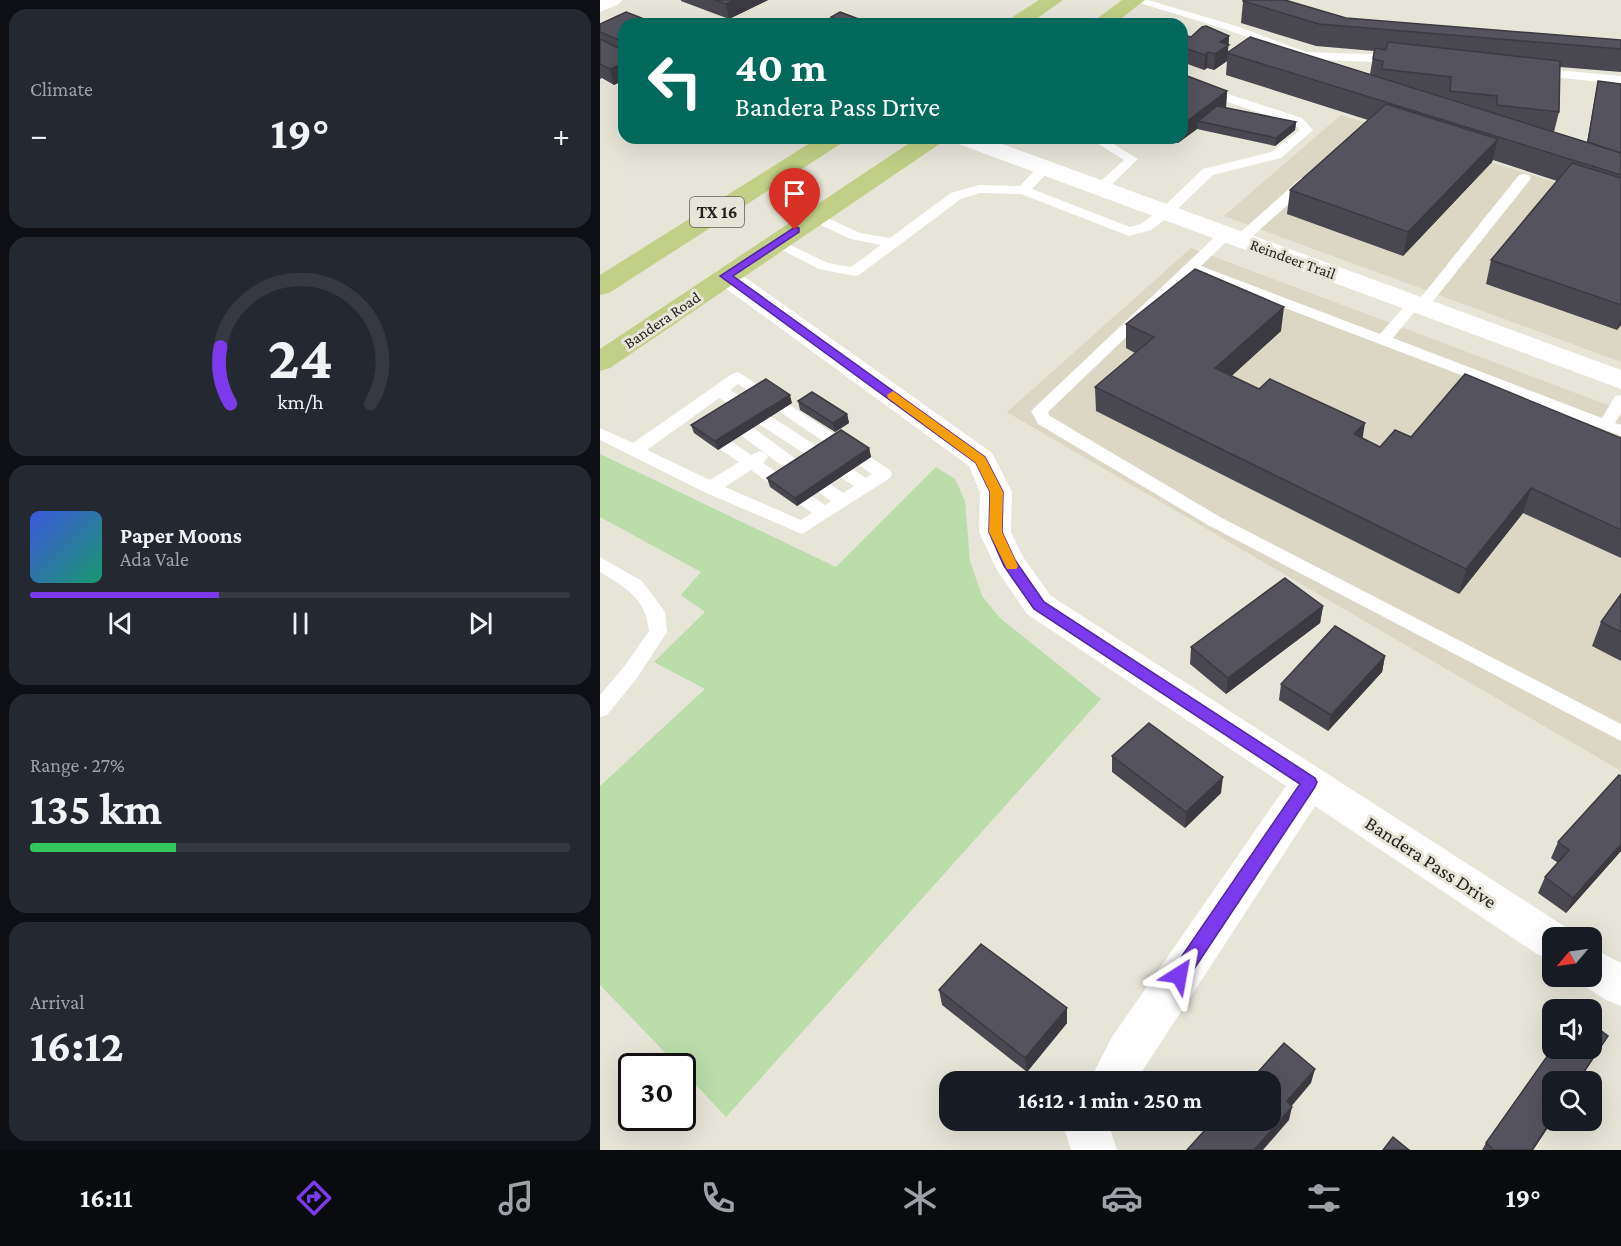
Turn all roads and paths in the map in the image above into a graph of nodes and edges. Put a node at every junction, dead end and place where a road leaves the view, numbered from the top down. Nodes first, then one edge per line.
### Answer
1 (612, 0) edge
2 (1053, 0) edge
3 (1136, 0) edge
4 (600, 6) edge
5 (1024, 18) edge
6 (1109, 18) edge
7 (1304, 54) junction
8 (1413, 61) edge
9 (1319, 68) edge
10 (1529, 71) edge
11 (1621, 80) edge
12 (1188, 85) edge
13 (824, 144) edge
14 (924, 144) edge
15 (980, 144) edge
16 (1106, 144) edge
17 (1045, 168) junction
18 (1317, 171) edge
19 (1524, 178) dead end
20 (1100, 188) junction
21 (1023, 190) junction
22 (1166, 212) junction
23 (814, 217) junction
24 (1233, 237) junction
25 (775, 243) junction
26 (892, 243) junction
27 (1191, 267) junction
28 (726, 276) junction
29 (604, 281) edge
30 (1418, 305) junction
31 (1383, 340) junction
32 (600, 362) edge
33 (1621, 380) edge
34 (720, 391) junction
35 (1621, 400) edge
36 (706, 401) junction
37 (683, 417) junction
38 (1605, 425) junction
39 (809, 426) junction
40 (1621, 431) edge
41 (600, 433) edge
42 (793, 437) junction
43 (771, 450) junction
44 (634, 451) junction
45 (752, 462) junction
46 (866, 486) junction
47 (710, 488) junction
48 (843, 501) junction
49 (825, 513) junction
50 (600, 563) edge
51 (600, 709) edge
52 (1621, 733) edge
53 (1310, 782) junction
54 (1542, 934) edge
55 (1602, 974) edge
56 (1621, 986) edge
57 (1117, 1071) edge
58 (1088, 1131) edge
59 (1094, 1150) edge

1 - 4 street
2 - 5 main road
3 - 6 main road
3 - 7 lane
7 - 8 lane
7 - 9 lane
10 - 11 lane
12 - 22 lane
13 - 29 main road, TX 16
14 - 23 main road, Bandera Road
15 - 17 street, Reindeer Trail
16 - 20 lane
17 - 20 street, Reindeer Trail
17 - 21 lane
18 - 24 lane
19 - 30 lane
20 - 22 street, Reindeer Trail
21 - 22 lane
21 - 26 lane
22 - 24 street, Reindeer Trail
23 - 25 main road, Bandera Road
23 - 26 lane
24 - 27 lane
24 - 30 street, Reindeer Trail
25 - 26 lane
25 - 28 main road, Bandera Road
27 - 31 lane
27 - 52 lane
28 - 32 main road, Bandera Road
28 - 53 street, Bandera Pass Drive
30 - 31 lane
30 - 33 street, Reindeer Trail
31 - 38 lane
34 - 36 lane
34 - 39 lane
34 - 42 lane
35 - 38 lane
36 - 37 lane
36 - 43 lane
37 - 44 lane
37 - 45 lane
38 - 40 lane
39 - 42 lane
39 - 46 lane
41 - 44 lane
42 - 43 lane
42 - 46 lane
43 - 45 lane
43 - 48 lane
44 - 47 lane
45 - 47 lane
45 - 49 lane
46 - 48 lane
47 - 49 lane
48 - 49 lane
50 - 51 lane
53 - 54 street, Bandera Pass Drive
53 - 57 street
55 - 56 street
58 - 59 street

